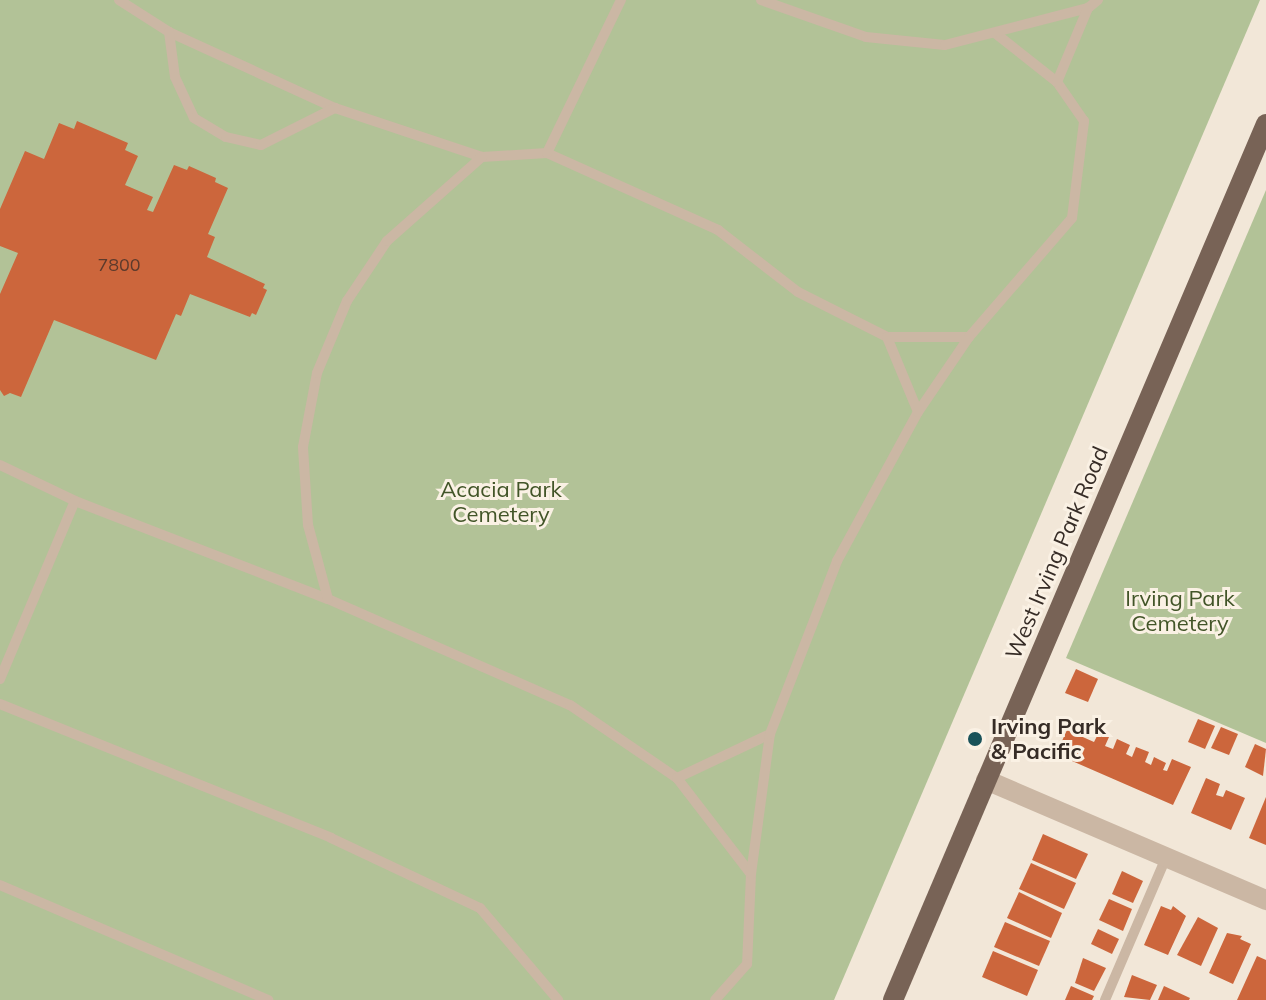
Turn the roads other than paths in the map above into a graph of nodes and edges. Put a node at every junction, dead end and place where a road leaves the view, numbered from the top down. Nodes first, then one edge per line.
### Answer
1 (119, 0) edge
2 (620, 0) edge
3 (761, 0) edge
4 (1098, 0) edge
5 (1088, 8) junction
6 (169, 32) junction
7 (995, 33) junction
8 (1057, 82) junction
9 (335, 108) junction
10 (1266, 124) edge
11 (547, 153) junction
12 (482, 157) junction
13 (887, 337) junction
14 (969, 337) junction
15 (918, 412) junction
16 (0, 465) edge
17 (75, 501) junction
18 (328, 599) junction
19 (0, 679) edge
20 (0, 704) edge
21 (770, 734) junction
22 (677, 778) junction
23 (986, 780) junction
24 (1166, 858) junction
25 (751, 874) junction
26 (0, 885) edge
27 (1266, 900) edge
28 (268, 1000) edge
29 (558, 1000) edge
30 (715, 1000) edge
31 (893, 1000) edge
32 (1105, 1000) edge

1 - 6 lane
2 - 11 lane
3 - 7 lane
4 - 5 lane
5 - 7 lane
5 - 8 lane
6 - 9 lane
6 - 9 lane
7 - 8 lane
8 - 14 lane
9 - 12 lane
10 - 23 main road, West Irving Park Road
11 - 12 lane
11 - 13 lane
12 - 18 lane
13 - 14 lane
13 - 15 lane
14 - 15 lane
15 - 21 lane
16 - 17 lane
17 - 18 lane
17 - 19 lane
18 - 22 lane
20 - 29 lane
21 - 22 lane
21 - 25 lane
22 - 25 lane
23 - 24 street
23 - 31 main road, West Irving Park Road
24 - 27 street
24 - 32 lane
25 - 30 lane
26 - 28 lane

